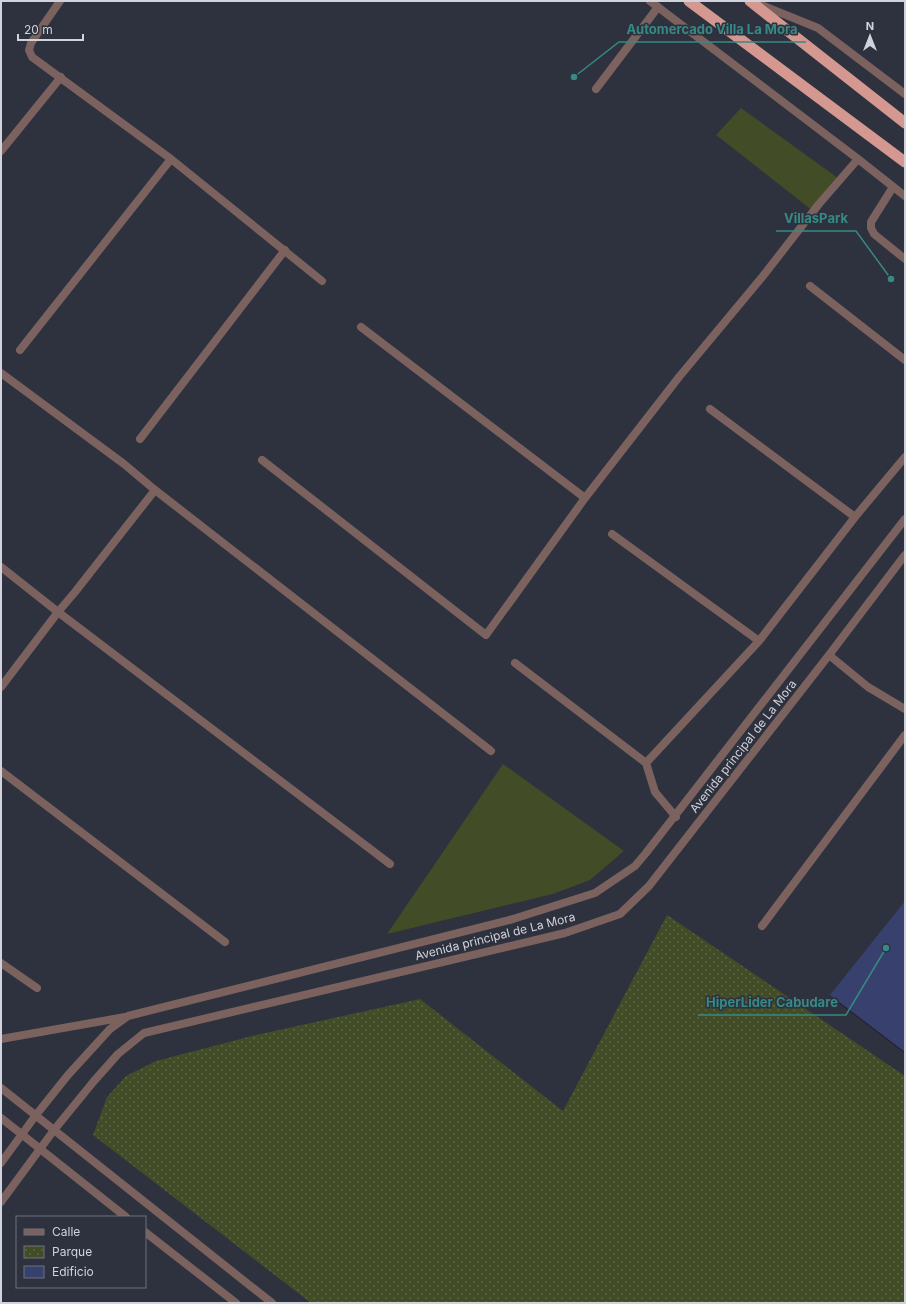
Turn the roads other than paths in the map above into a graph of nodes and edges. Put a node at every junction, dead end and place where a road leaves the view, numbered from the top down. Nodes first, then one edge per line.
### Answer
1 (60, 1) edge
2 (650, 1) edge
3 (689, 1) edge
4 (750, 1) edge
5 (658, 7) junction
6 (61, 77) junction
7 (596, 89) dead end
8 (905, 94) edge
9 (905, 123) edge
10 (1, 151) edge
11 (171, 159) junction
12 (858, 159) junction
13 (905, 162) edge
14 (893, 187) junction
15 (905, 196) edge
16 (285, 250) junction
17 (905, 259) edge
18 (322, 280) dead end
19 (810, 286) dead end
20 (361, 326) dead end
21 (20, 350) dead end
22 (905, 360) edge
23 (1, 373) edge
24 (710, 409) dead end
25 (140, 439) dead end
26 (905, 457) edge
27 (262, 460) dead end
28 (155, 490) junction
29 (585, 498) junction
30 (855, 517) junction
31 (905, 519) edge
32 (612, 534) dead end
33 (905, 555) edge
34 (1, 567) edge
35 (58, 612) junction
36 (759, 642) junction
37 (829, 656) junction
38 (515, 663) dead end
39 (1, 688) edge
40 (905, 709) edge
41 (905, 735) edge
42 (491, 752) dead end
43 (646, 763) junction
44 (1, 771) edge
45 (676, 816) junction
46 (390, 864) dead end
47 (762, 926) dead end
48 (225, 942) dead end
49 (1, 963) edge
50 (37, 988) dead end
51 (128, 1016) junction
52 (1, 1039) edge
53 (1, 1088) edge
54 (36, 1115) junction
55 (1, 1118) edge
56 (54, 1130) junction
57 (21, 1135) junction
58 (40, 1150) junction
59 (1, 1163) edge
60 (1, 1202) edge
61 (125, 1216) edge
62 (146, 1233) edge
63 (236, 1303) edge
64 (272, 1303) edge

1 - 6 street
2 - 5 street
3 - 13 highway
4 - 8 street
4 - 9 highway
5 - 7 street
5 - 12 street
6 - 10 street
6 - 11 street
11 - 16 street
11 - 21 street
12 - 14 street
12 - 29 street
14 - 15 street
14 - 17 street
16 - 18 street
16 - 25 street
19 - 22 street
20 - 29 street
23 - 28 street
24 - 30 street
26 - 30 street
27 - 29 street
28 - 35 street
28 - 42 street
30 - 36 street
31 - 45 street, Avenida principal de La Mora
32 - 36 street
33 - 37 street, Avenida principal de La Mora
34 - 35 street
35 - 39 street
35 - 46 street
36 - 43 street
37 - 40 street
37 - 56 street, Avenida principal de La Mora
38 - 43 street
41 - 47 street
43 - 45 street
44 - 48 street
45 - 51 street, Avenida principal de La Mora
49 - 50 street
51 - 52 street
51 - 54 street, Avenida principal de La Mora
53 - 54 street
54 - 56 street
54 - 57 street, Avenida principal de La Mora
55 - 57 street
56 - 58 street, Avenida principal de La Mora
56 - 64 street
57 - 58 street
57 - 59 street, Avenida principal de La Mora
58 - 60 street, Avenida principal de La Mora
58 - 61 street
62 - 63 street

